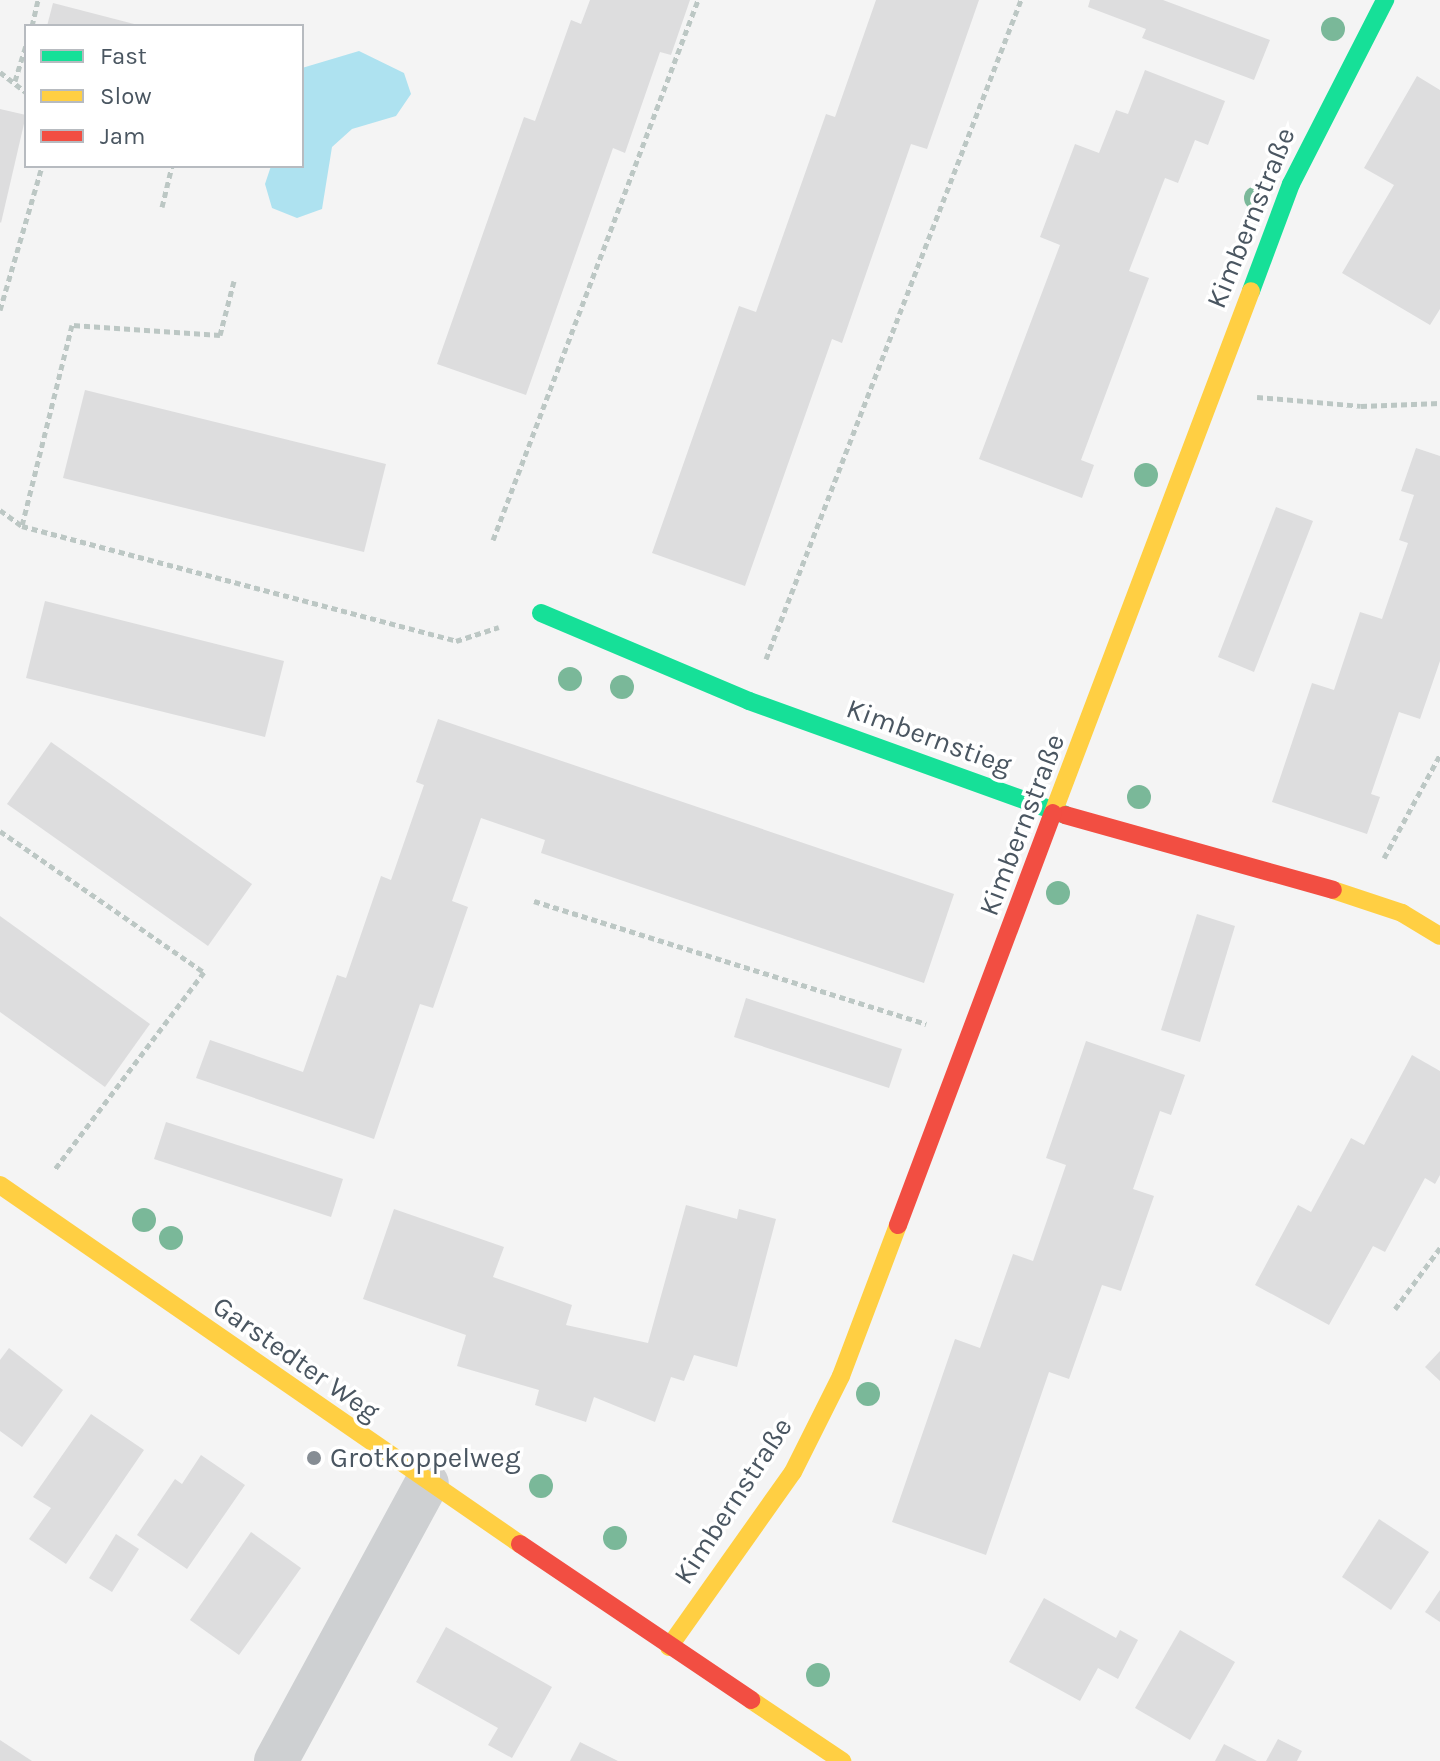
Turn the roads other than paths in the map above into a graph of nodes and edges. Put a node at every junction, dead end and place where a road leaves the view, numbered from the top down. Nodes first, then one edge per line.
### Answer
1 (1385, 0) edge
2 (541, 613) road end
3 (1058, 813) junction
4 (1440, 936) edge
5 (0, 1185) edge
6 (427, 1483) junction
7 (669, 1647) junction
8 (276, 1761) edge
9 (842, 1761) edge

1 - 3 street, Kimbernstraße
2 - 3 street, Kimbernstieg
3 - 4 street, Kimbernstieg
3 - 7 street, Kimbernstraße
5 - 6 street, Garstedter Weg
6 - 7 street, Garstedter Weg
6 - 8 street
7 - 9 street, Garstedter Weg

